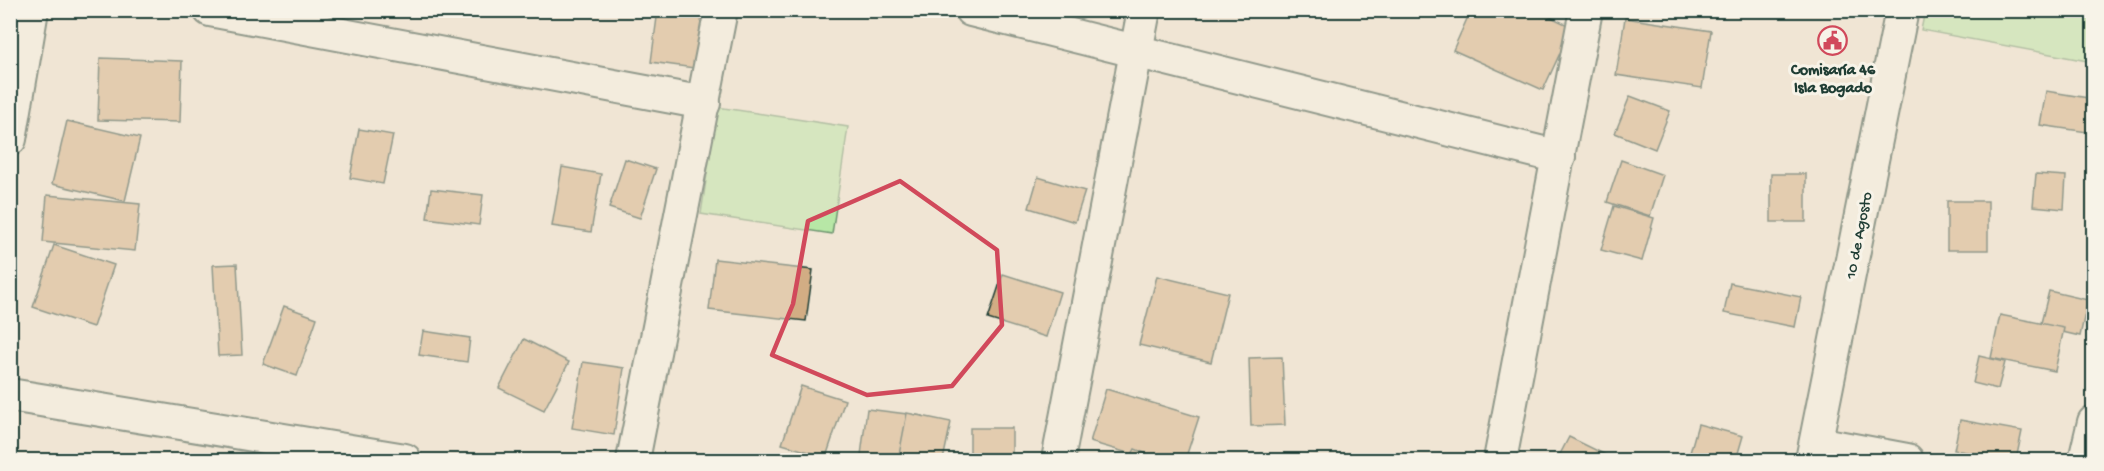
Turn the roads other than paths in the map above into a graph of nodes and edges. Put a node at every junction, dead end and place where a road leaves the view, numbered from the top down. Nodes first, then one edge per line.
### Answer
1 (32, 10) edge
2 (210, 10) edge
3 (721, 10) edge
4 (971, 10) edge
5 (1144, 10) edge
6 (1586, 10) edge
7 (1902, 10) edge
8 (1137, 52) junction
9 (704, 103) junction
10 (10, 139) edge
11 (1559, 157) junction
12 (10, 395) edge
13 (2094, 422) edge
14 (1814, 452) edge
15 (405, 460) edge
16 (633, 460) edge
17 (1058, 460) edge
18 (1500, 460) edge
19 (1907, 460) edge
20 (2085, 460) edge

1 - 10 street
2 - 9 street
3 - 9 street
4 - 8 street
5 - 8 street
6 - 11 street
7 - 14 street, 10 de Agosto
8 - 11 street
8 - 17 street
9 - 16 street
11 - 18 street
12 - 15 street
13 - 20 street
14 - 19 street

